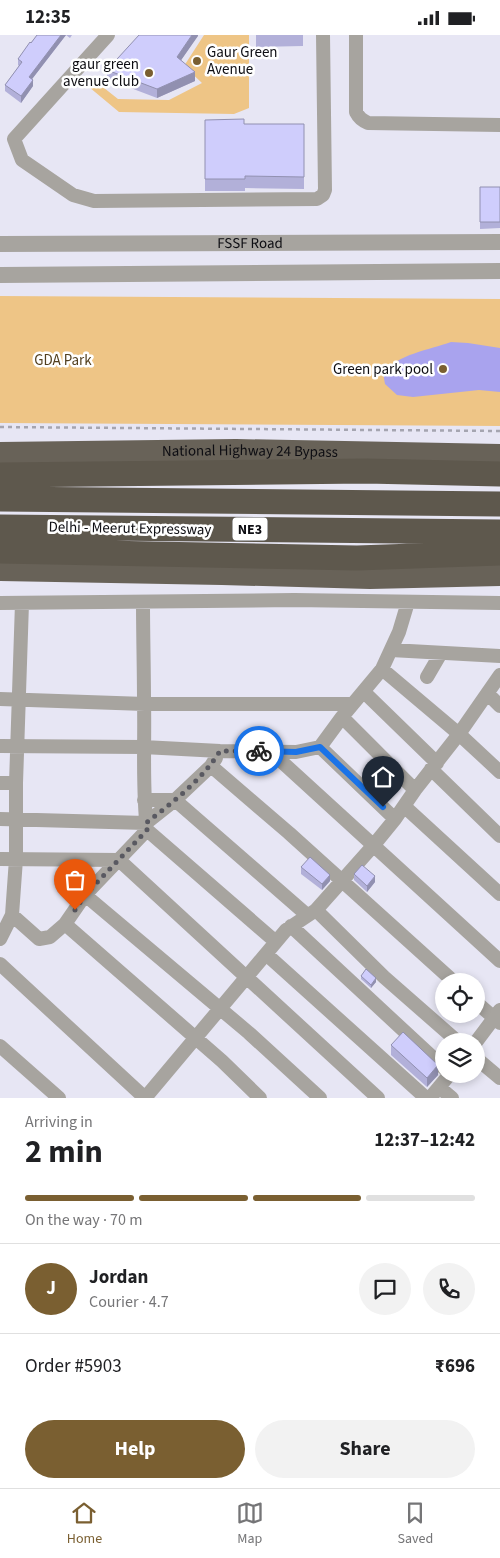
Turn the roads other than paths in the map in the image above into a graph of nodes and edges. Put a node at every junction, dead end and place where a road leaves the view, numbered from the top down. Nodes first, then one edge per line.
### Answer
1 (108, 35) edge
2 (323, 35) edge
3 (356, 35) edge
4 (500, 125) edge
5 (500, 243) edge
6 (0, 244) edge
7 (500, 271) edge
8 (0, 275) edge
9 (0, 453) edge
10 (500, 455) edge
11 (215, 461) junction
12 (500, 474) edge
13 (0, 475) edge
14 (0, 499) edge
15 (500, 504) edge
16 (0, 527) edge
17 (500, 532) edge
18 (0, 551) edge
19 (500, 553) edge
20 (222, 565) junction
21 (0, 571) edge
22 (500, 575) edge
23 (143, 602) junction
24 (408, 602) junction
25 (0, 603) edge
26 (22, 603) junction
27 (500, 603) edge
28 (391, 650) junction
29 (441, 653) junction
30 (500, 656) edge
31 (382, 669) junction
32 (500, 675) edge
33 (427, 677) dead end
34 (364, 692) junction
35 (488, 694) junction
36 (0, 699) edge
37 (18, 699) junction
38 (144, 704) junction
39 (352, 704) junction
40 (500, 706) edge
41 (342, 717) junction
42 (459, 733) junction
43 (0, 746) edge
44 (17, 746) junction
45 (143, 747) junction
46 (320, 747) junction
47 (220, 751) junction
48 (270, 751) junction
49 (211, 766) junction
50 (434, 766) junction
51 (500, 772) edge
52 (0, 783) edge
53 (16, 783) junction
54 (415, 790) junction
55 (144, 800) junction
56 (175, 800) junction
57 (404, 806) junction
58 (0, 819) edge
59 (16, 819) junction
60 (395, 819) junction
61 (147, 826) junction
62 (500, 836) edge
63 (373, 846) junction
64 (0, 859) edge
65 (16, 859) junction
66 (119, 860) junction
67 (343, 881) junction
68 (500, 894) edge
69 (85, 895) junction
70 (312, 913) junction
71 (12, 915) junction
72 (65, 924) junction
73 (291, 926) junction
74 (0, 939) edge
75 (276, 942) junction
76 (266, 954) junction
77 (500, 961) edge
78 (0, 963) edge
79 (444, 973) edge
80 (246, 978) junction
81 (485, 1008) edge
82 (220, 1009) junction
83 (498, 1017) edge
84 (448, 1033) edge
85 (484, 1033) edge
86 (195, 1039) junction
87 (0, 1046) edge
88 (435, 1060) edge
89 (485, 1066) edge
90 (500, 1078) edge
91 (442, 1083) edge
92 (432, 1095) edge
93 (59, 1098) edge
94 (145, 1098) edge
95 (260, 1098) edge
96 (320, 1098) edge
97 (378, 1098) edge
98 (452, 1098) edge

1 - 2 street
3 - 4 street
5 - 6 street, FSSF Road
7 - 8 street
9 - 11 highway, National Highway 24 Bypass
10 - 11 highway, National Highway 24 Bypass
11 - 12 highway
11 - 13 highway
14 - 15 highway, Delhi - Meerut Expressway / NE3
16 - 17 highway, Delhi - Meerut Expressway / NE3
18 - 20 highway
19 - 20 highway
20 - 21 highway
20 - 22 highway
23 - 24 street
23 - 26 street
23 - 38 street
24 - 27 street
24 - 28 street
25 - 26 street
26 - 37 street
28 - 29 street
28 - 31 street
29 - 30 street
29 - 33 street
31 - 34 street
31 - 42 street
32 - 35 street
34 - 39 street
34 - 50 street
35 - 40 street
35 - 42 street
36 - 37 street
37 - 38 street
37 - 44 street
38 - 39 street
38 - 45 street
39 - 41 street
41 - 46 street
41 - 54 street
42 - 50 street
42 - 51 street
43 - 44 street
44 - 45 street
44 - 53 street
45 - 47 street
45 - 55 street
46 - 48 street
46 - 60 street
47 - 48 street
47 - 49 street
48 - 63 street
49 - 56 street
49 - 67 street
50 - 54 street
50 - 62 street
52 - 53 street
53 - 59 street
54 - 57 street
55 - 56 street
55 - 61 street
56 - 61 street
56 - 70 street
57 - 60 street
57 - 68 street
58 - 59 street
59 - 61 street
59 - 65 street
60 - 63 street
61 - 66 street
61 - 75 street
63 - 67 street
63 - 77 street
64 - 65 street
65 - 66 street
65 - 71 street
66 - 69 street
66 - 80 street
67 - 70 street
67 - 79 street
69 - 72 street
69 - 82 street
70 - 73 street
70 - 84 street
71 - 72 street
71 - 74 street
72 - 86 street
73 - 75 street
73 - 88 street
75 - 76 street
76 - 80 street
76 - 92 street
78 - 94 street
80 - 82 street
80 - 97 street
81 - 83 street
82 - 86 street
82 - 96 street
83 - 85 street
86 - 94 street
86 - 95 street
87 - 93 street
89 - 90 street
91 - 92 street
92 - 98 street

